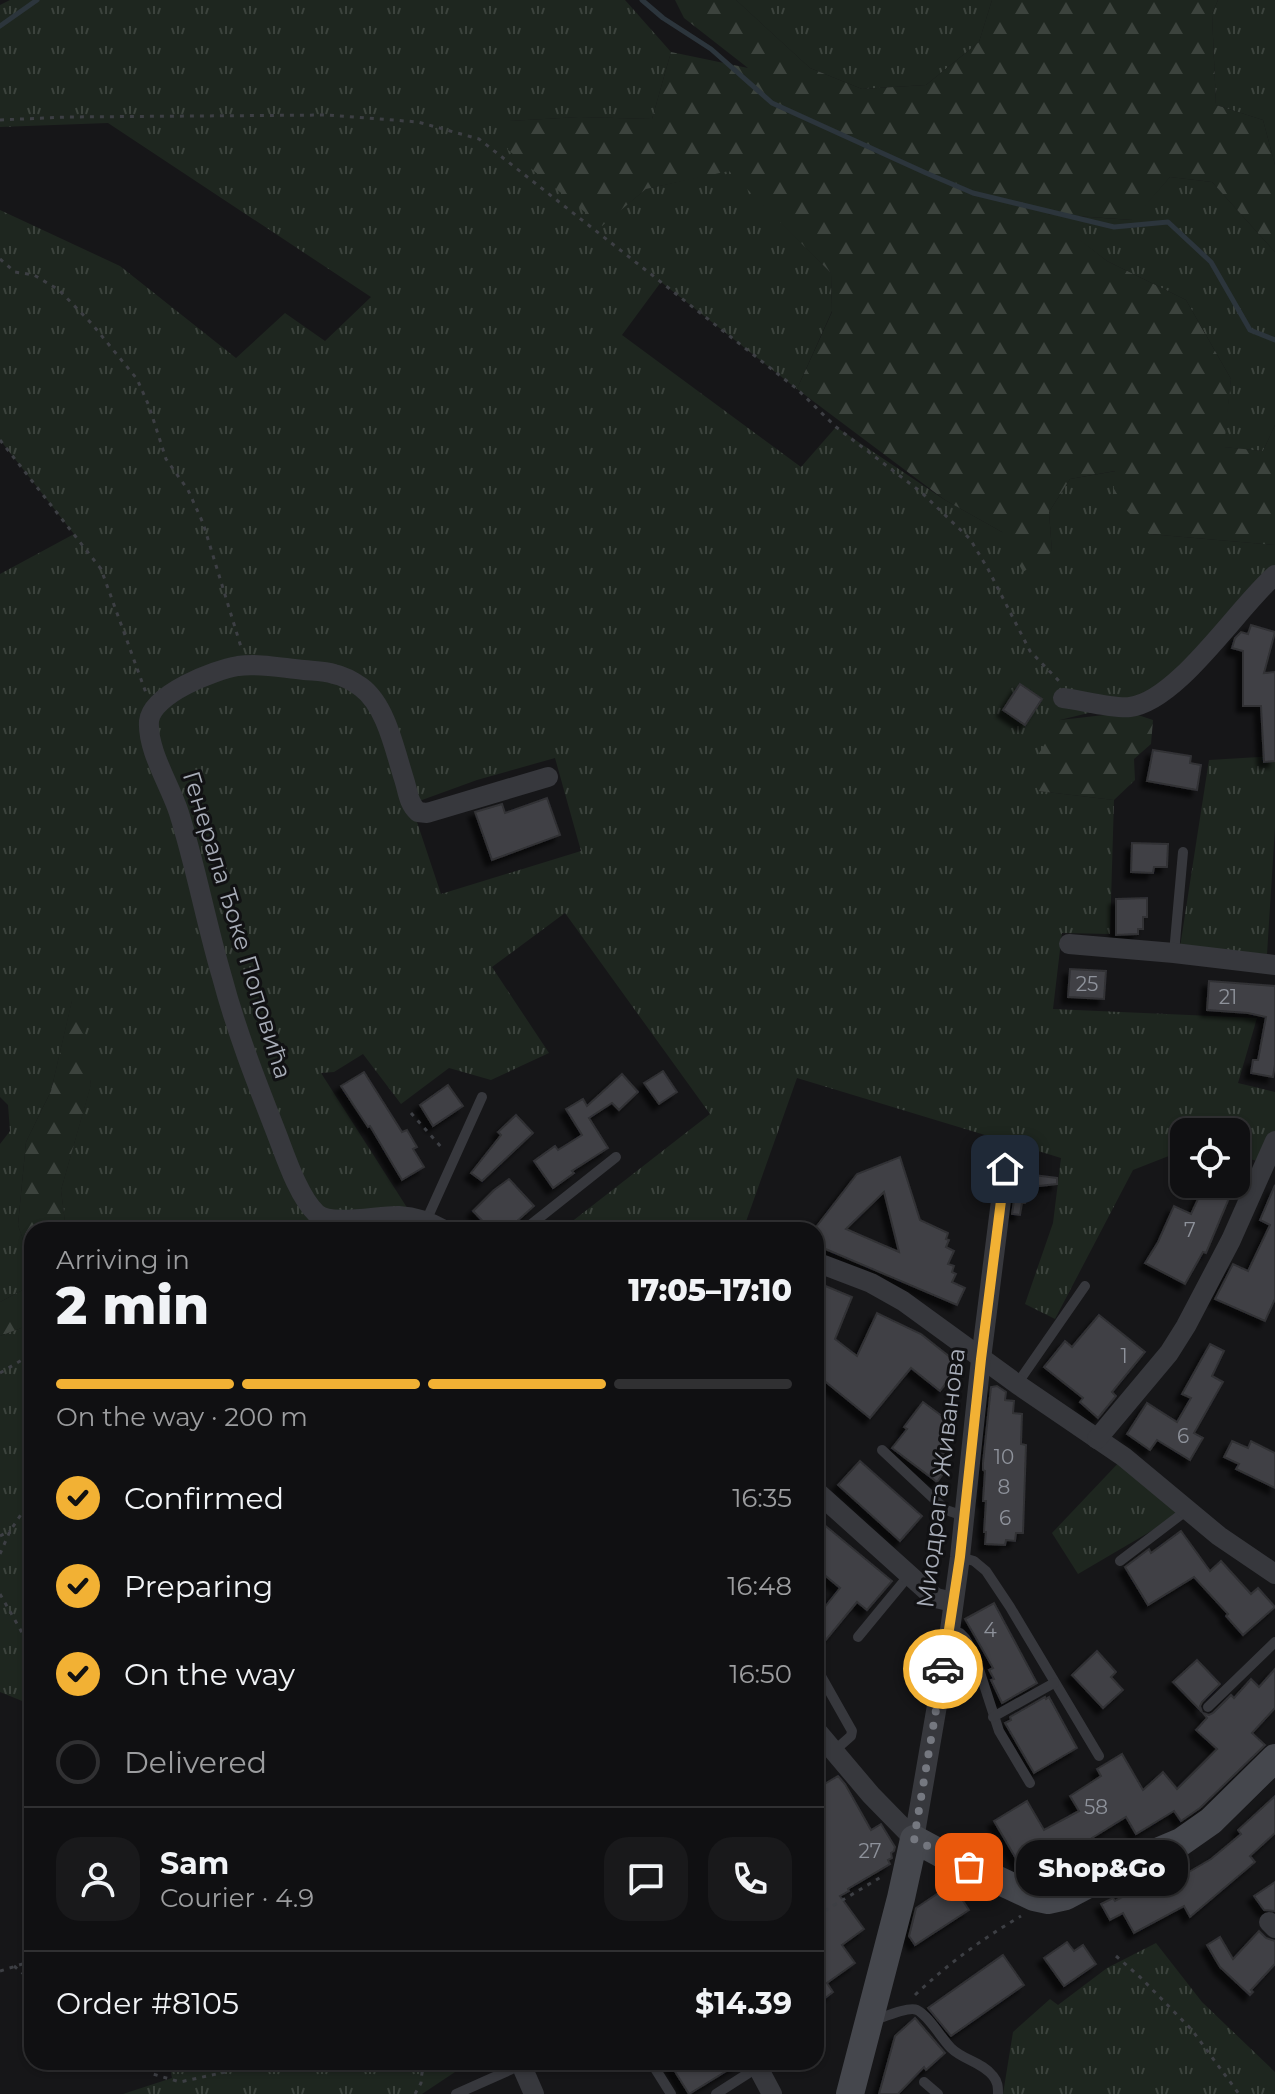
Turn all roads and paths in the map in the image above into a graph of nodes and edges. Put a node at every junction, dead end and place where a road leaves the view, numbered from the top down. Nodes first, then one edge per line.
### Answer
1 (0, 120) edge
2 (0, 259) edge
3 (0, 440) edge
4 (1275, 575) edge
5 (251, 664) junction
6 (1063, 698) joint
7 (149, 720) junction
8 (548, 777) dead end
9 (1183, 852) dead end
10 (1069, 944) dead end
11 (1174, 953) junction
12 (1275, 965) edge
13 (482, 1097) dead end
14 (411, 1113) dead end
15 (1275, 1141) edge
16 (616, 1157) dead end
17 (452, 1160) junction
18 (1271, 1165) edge
19 (1005, 1169) dead end
20 (422, 1222) edge
21 (436, 1222) edge
22 (534, 1222) edge
23 (824, 1265) edge
24 (1085, 1286) dead end
25 (24, 1359) edge
26 (981, 1359) junction
27 (0, 1373) edge
28 (1017, 1384) junction
29 (1097, 1439) junction
30 (882, 1450) dead end
31 (824, 1498) edge
32 (24, 1510) edge
33 (1187, 1510) junction
34 (964, 1516) junction
35 (10, 1531) junction
36 (0, 1536) edge
37 (0, 1554) edge
38 (960, 1557) junction
39 (1120, 1561) dead end
40 (1272, 1565) edge
41 (910, 1574) junction
42 (0, 1594) edge
43 (953, 1602) junction
44 (950, 1630) junction
45 (24, 1636) edge
46 (858, 1637) dead end
47 (1275, 1642) edge
48 (824, 1681) edge
49 (1054, 1683) junction
50 (1208, 1707) dead end
51 (993, 1717) junction
52 (824, 1739) edge
53 (834, 1751) junction
54 (1099, 1756) dead end
55 (1275, 1758) edge
56 (1030, 1783) dead end
57 (914, 1839) junction
58 (907, 1876) junction
59 (1048, 1900) junction
60 (824, 1911) edge
61 (1116, 1956) dead end
62 (24, 1963) edge
63 (14, 1966) junction
64 (0, 1971) edge
65 (24, 1974) edge
66 (901, 2012) junction
67 (870, 2022) junction
68 (148, 2070) edge
69 (233, 2070) edge
70 (422, 2070) edge
71 (507, 2070) edge
72 (523, 2070) edge
73 (656, 2070) edge
74 (749, 2070) edge
75 (758, 2070) edge
76 (924, 2082) dead end
77 (770, 2093) edge
78 (415, 2094) edge
79 (456, 2094) edge
80 (534, 2094) edge
81 (671, 2094) edge
82 (716, 2094) edge
83 (850, 2094) edge
84 (938, 2094) edge
85 (998, 2094) edge
86 (1239, 2094) edge

1 - 6 path
2 - 5 path
3 - 7 path
4 - 6 street
5 - 7 street
5 - 8 street
7 - 20 street, Генерала Ђоке Поповића
9 - 11 lane
10 - 11 street
11 - 12 street
13 - 17 lane, Генерала Ђоке Поповића
14 - 17 path
15 - 18 street
16 - 22 lane
17 - 21 lane, Генерала Ђоке Поповића
18 - 29 street
19 - 26 street, Миодрага Живанова
23 - 26 street
24 - 28 lane
25 - 27 path
26 - 28 street
26 - 34 street, Миодрага Живанова
28 - 29 street
29 - 33 street
30 - 34 lane
31 - 41 street
32 - 35 path
33 - 39 lane
33 - 40 street
34 - 38 street, Миодрага Живанова
35 - 36 path
35 - 37 path
38 - 43 street, Миодрага Живанова
38 - 49 lane
41 - 43 street
41 - 46 lane
42 - 45 path
43 - 44 street, Миодрага Живанова
44 - 51 lane
44 - 57 street, Миодрага Живанова
47 - 50 lane
48 - 53 lane
49 - 51 lane
49 - 54 lane
51 - 56 lane
52 - 53 street
53 - 57 street
55 - 59 street
57 - 58 street
57 - 59 street
58 - 60 path
58 - 67 street
59 - 66 path
61 - 86 path
62 - 63 path
63 - 64 path
63 - 65 path
66 - 67 lane
66 - 85 lane
67 - 83 street
68 - 69 path
70 - 78 path
71 - 79 lane
72 - 80 street
73 - 81 lane
74 - 82 lane
75 - 77 street
76 - 84 lane

